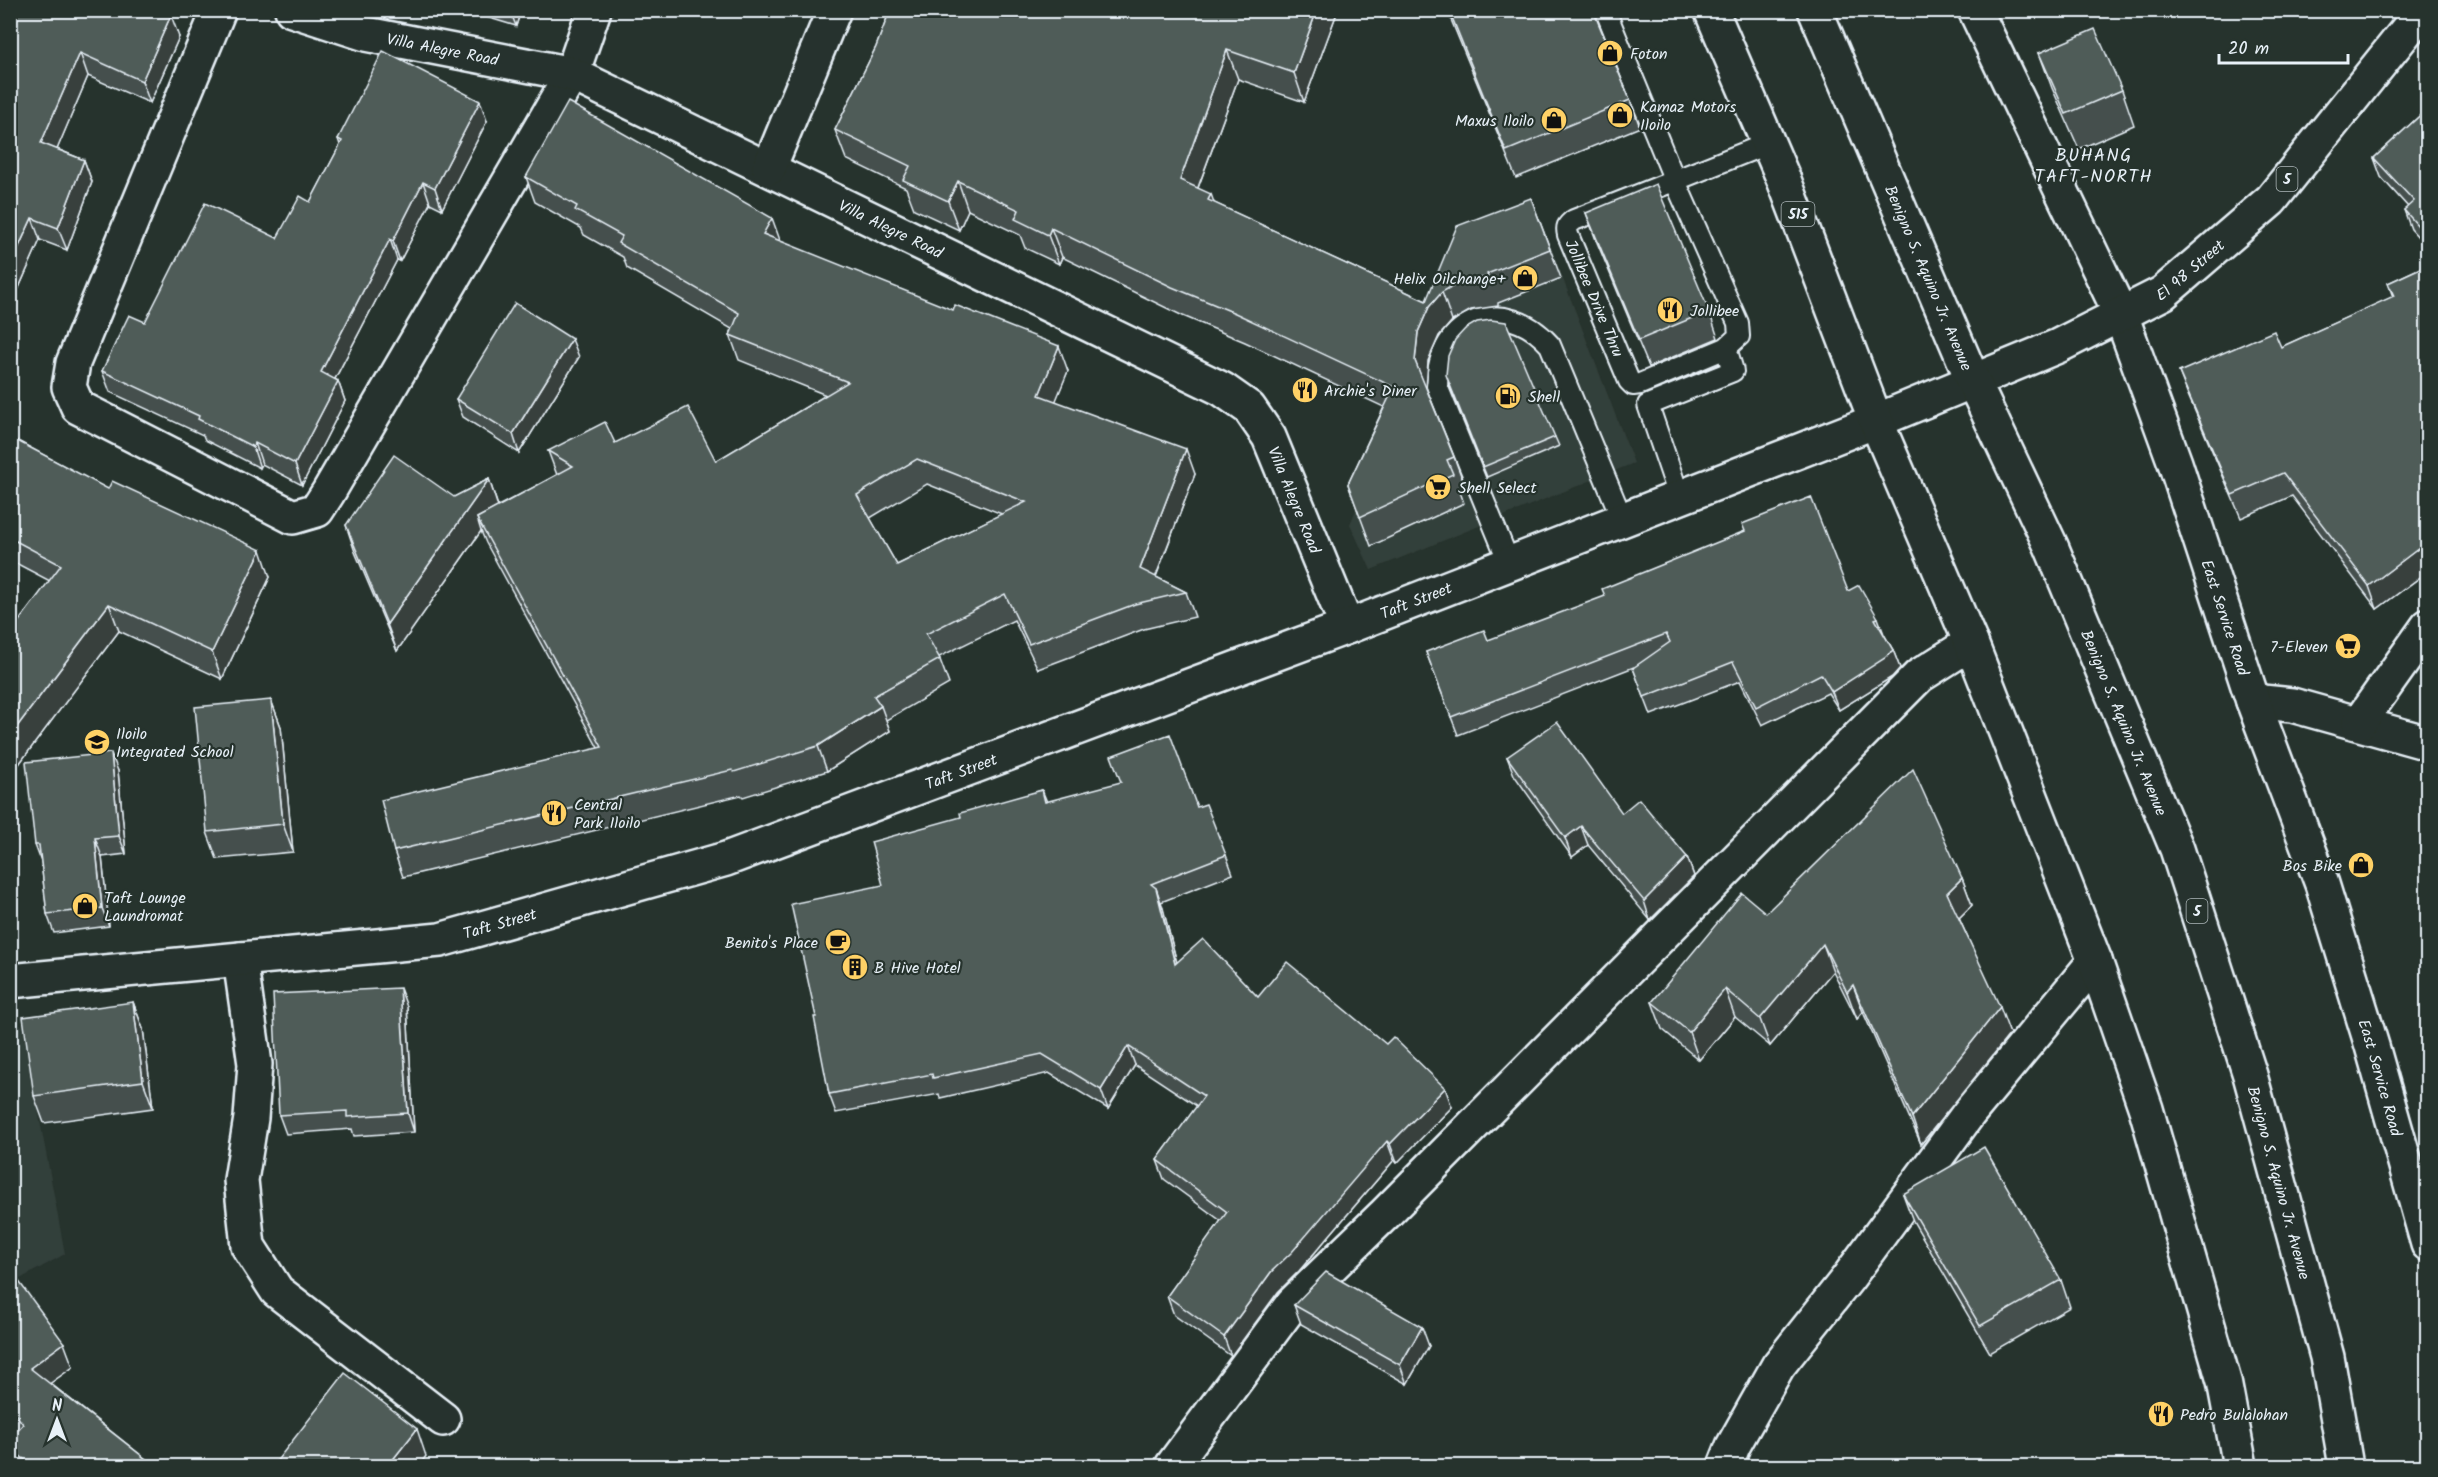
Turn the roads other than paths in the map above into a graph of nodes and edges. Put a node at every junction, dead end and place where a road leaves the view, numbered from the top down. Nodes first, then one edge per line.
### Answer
1 (219, 10) edge
2 (292, 10) edge
3 (594, 10) edge
4 (834, 10) edge
5 (1605, 10) edge
6 (1711, 10) edge
7 (1815, 10) edge
8 (1975, 10) edge
9 (2424, 10) edge
10 (572, 75) junction
11 (1769, 143) junction
12 (769, 168) junction
13 (1674, 181) junction
14 (2121, 315) junction
15 (1726, 348) junction
16 (1972, 381) junction
17 (1876, 421) junction
18 (1680, 499) junction
19 (1623, 521) junction
20 (1510, 565) junction
21 (2427, 626) edge
22 (1347, 627) junction
23 (1971, 644) junction
24 (2253, 701) junction
25 (2359, 723) junction
26 (2427, 743) edge
27 (240, 959) junction
28 (2095, 961) junction
29 (10, 981) edge
30 (2427, 1244) edge
31 (443, 1419) dead end
32 (1172, 1467) edge
33 (1725, 1467) edge
34 (2240, 1467) edge
35 (2346, 1467) edge

1 - 10 main road
2 - 10 main road, Villa Alegre Road
3 - 10 main road
4 - 12 main road
5 - 13 lane
6 - 11 main road, 515
7 - 16 main road, Benigno S. Aquino Jr. Avenue
8 - 14 main road, East Service Road
9 - 14 main road, El 98 Street / 5
10 - 12 main road, Villa Alegre Road
11 - 13 lane
11 - 17 main road, 515
12 - 22 main road, Villa Alegre Road
13 - 15 lane
13 - 15 lane, Jollibee Drive Thru
14 - 16 main road, El 98 Street / 5
14 - 24 main road, East Service Road
15 - 18 lane
16 - 17 main road, El 98 Street / 5
16 - 35 main road, Benigno S. Aquino Jr. Avenue / 5
17 - 18 main road, Taft Street
17 - 23 main road
18 - 19 main road, Taft Street
19 - 20 main road, Taft Street
19 - 20 lane
20 - 22 main road, Taft Street
21 - 25 main road
22 - 27 main road, Taft Street
23 - 28 main road
23 - 32 main road
24 - 25 main road
24 - 30 main road, East Service Road
25 - 26 main road
27 - 29 main road, Taft Street
27 - 31 main road
28 - 33 main road
28 - 34 main road

